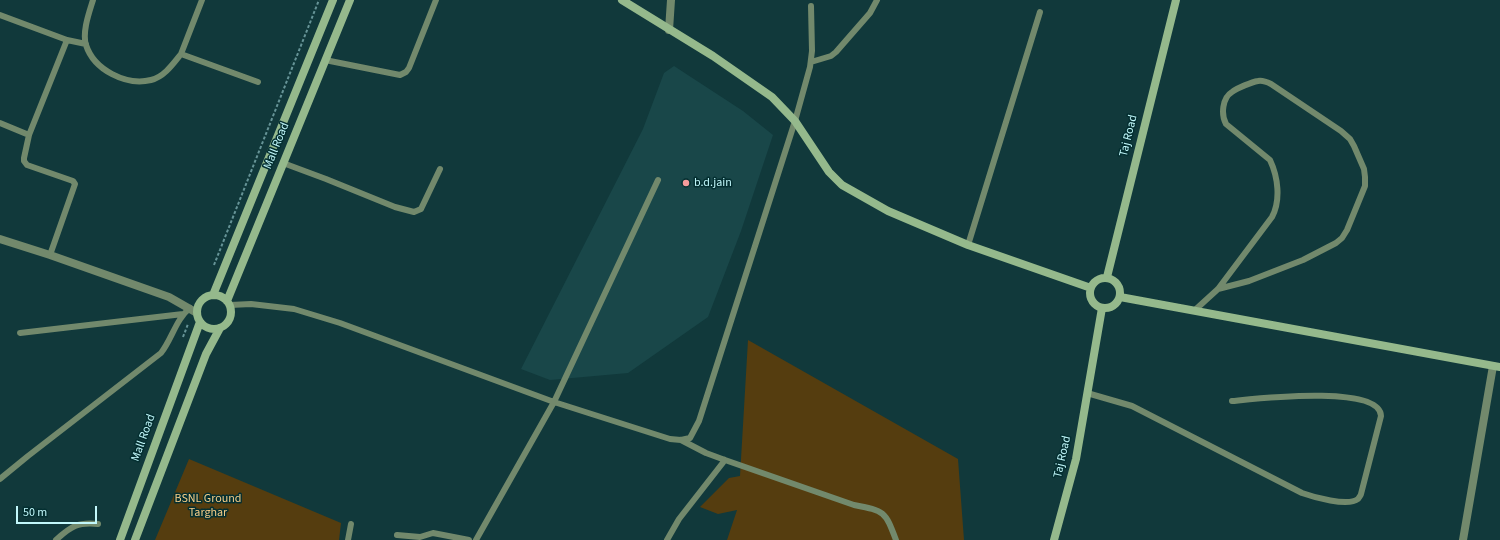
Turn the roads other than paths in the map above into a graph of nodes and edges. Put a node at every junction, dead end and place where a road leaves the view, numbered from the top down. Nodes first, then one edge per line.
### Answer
1 (93, 0) edge
2 (202, 0) edge
3 (333, 0) edge
4 (350, 0) edge
5 (436, 0) edge
6 (622, 0) edge
7 (671, 0) edge
8 (877, 0) edge
9 (1176, 0) edge
10 (811, 6) dead end
11 (1040, 12) dead end
12 (0, 16) edge
13 (669, 30) junction
14 (67, 40) junction
15 (86, 44) junction
16 (181, 54) junction
17 (325, 60) junction
18 (811, 62) junction
19 (258, 82) dead end
20 (795, 121) junction
21 (0, 123) edge
22 (29, 136) junction
23 (283, 163) junction
24 (440, 169) dead end
25 (658, 180) dead end
26 (0, 240) edge
27 (968, 245) junction
28 (50, 255) junction
29 (1107, 277) junction
30 (1091, 288) junction
31 (1218, 289) junction
32 (213, 295) junction
33 (1120, 297) junction
34 (229, 303) junction
35 (190, 308) junction
36 (1102, 308) junction
37 (1195, 310) junction
38 (197, 313) junction
39 (183, 314) junction
40 (200, 322) junction
41 (220, 328) junction
42 (20, 333) dead end
43 (1497, 366) edge
44 (1087, 393) junction
45 (1232, 401) dead end
46 (554, 402) junction
47 (681, 440) junction
48 (726, 460) junction
49 (0, 479) edge
50 (98, 524) dead end
51 (351, 524) dead end
52 (398, 536) dead end
53 (56, 540) edge
54 (120, 540) edge
55 (135, 540) edge
56 (348, 540) edge
57 (469, 540) edge
58 (476, 540) edge
59 (667, 540) edge
60 (896, 540) edge
61 (1054, 540) edge
62 (1464, 540) edge

1 - 15 lane
2 - 16 lane
3 - 32 main road, Mall Road
4 - 17 main road, Mall Road
5 - 17 lane
6 - 13 main road
7 - 13 street
8 - 18 lane
9 - 29 main road, Taj Road
10 - 18 lane
11 - 27 lane
12 - 14 lane
13 - 20 main road
14 - 15 lane
14 - 22 lane
15 - 16 lane
16 - 19 lane
17 - 23 main road, Mall Road
18 - 20 lane
20 - 27 main road
20 - 47 lane
21 - 22 lane
22 - 28 lane
23 - 24 lane
23 - 34 main road, Mall Road
25 - 46 lane
26 - 28 street
27 - 30 main road
28 - 35 street
29 - 30 main road
29 - 33 main road
30 - 36 main road
31 - 31 lane
31 - 37 lane
32 - 34 main road
32 - 38 main road
33 - 36 main road
33 - 37 main road
34 - 41 main road
34 - 46 lane
35 - 38 street
35 - 39 lane
36 - 44 main road, Taj Road
37 - 43 main road
38 - 40 main road
39 - 42 lane
39 - 49 lane
40 - 41 main road
40 - 54 main road, Mall Road
41 - 55 main road
43 - 62 street
44 - 45 lane
44 - 61 main road, Taj Road
46 - 47 lane
46 - 58 lane
47 - 48 lane
48 - 59 lane
48 - 60 lane
50 - 53 lane
51 - 56 lane
52 - 57 lane

